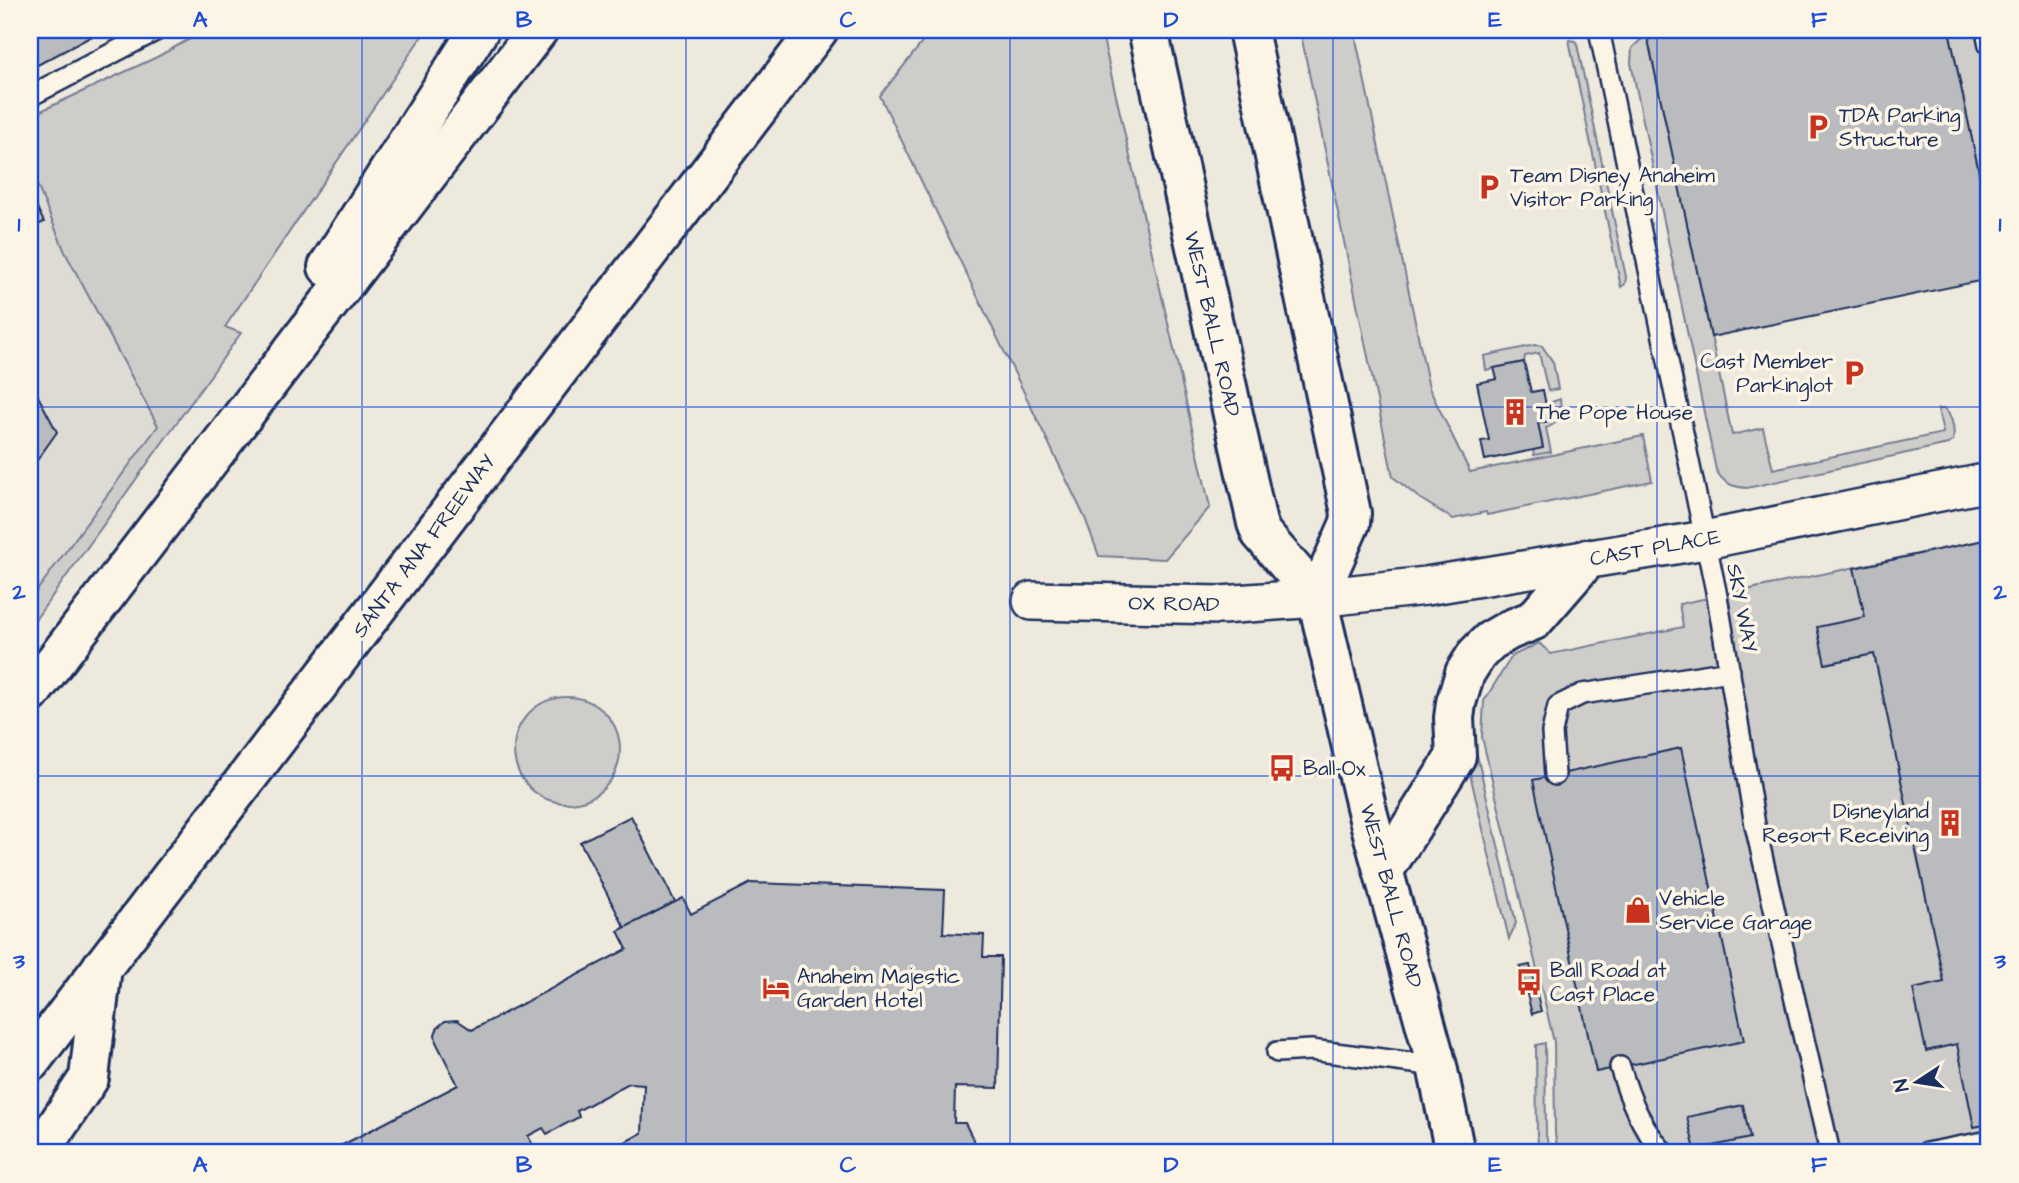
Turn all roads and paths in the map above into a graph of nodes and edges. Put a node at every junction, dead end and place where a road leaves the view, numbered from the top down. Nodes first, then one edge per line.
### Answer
1 (157, 30) edge
2 (480, 30) edge
3 (538, 30) edge
4 (818, 30) edge
5 (1148, 30) edge
6 (1248, 30) edge
7 (1599, 30) edge
8 (1986, 30) edge
9 (1989, 45) edge
10 (30, 96) edge
11 (1989, 482) edge
12 (189, 487) junction
13 (1705, 540) junction
14 (1587, 559) junction
15 (1317, 598) junction
16 (1032, 601) dead end
17 (1730, 671) junction
18 (30, 694) edge
19 (1555, 775) dead end
20 (1384, 870) junction
21 (103, 965) junction
22 (1277, 1052) dead end
23 (30, 1062) edge
24 (1437, 1066) junction
25 (1620, 1067) dead end
26 (1989, 1141) edge
27 (39, 1153) edge
28 (1455, 1153) edge
29 (1664, 1153) edge
30 (1830, 1153) edge
31 (1926, 1153) edge

1 - 10 lane
2 - 12 main road
3 - 12 main road
4 - 21 main road, SANTA ANA FREEWAY
5 - 15 main road, WEST BALL ROAD
6 - 15 main road
7 - 13 lane, SKY WAY
8 - 9 lane
11 - 13 street, CAST PLACE
12 - 18 main road
13 - 14 street, CAST PLACE
13 - 17 lane, SKY WAY
14 - 15 street, CAST PLACE
14 - 20 main road
15 - 16 street, OX ROAD
15 - 20 main road, WEST BALL ROAD
17 - 19 lane
17 - 30 lane, SKY WAY
20 - 24 main road, WEST BALL ROAD
21 - 23 main road, SANTA ANA FREEWAY
21 - 27 main road
22 - 24 lane
24 - 28 main road, WEST BALL ROAD
25 - 29 lane
26 - 31 lane

